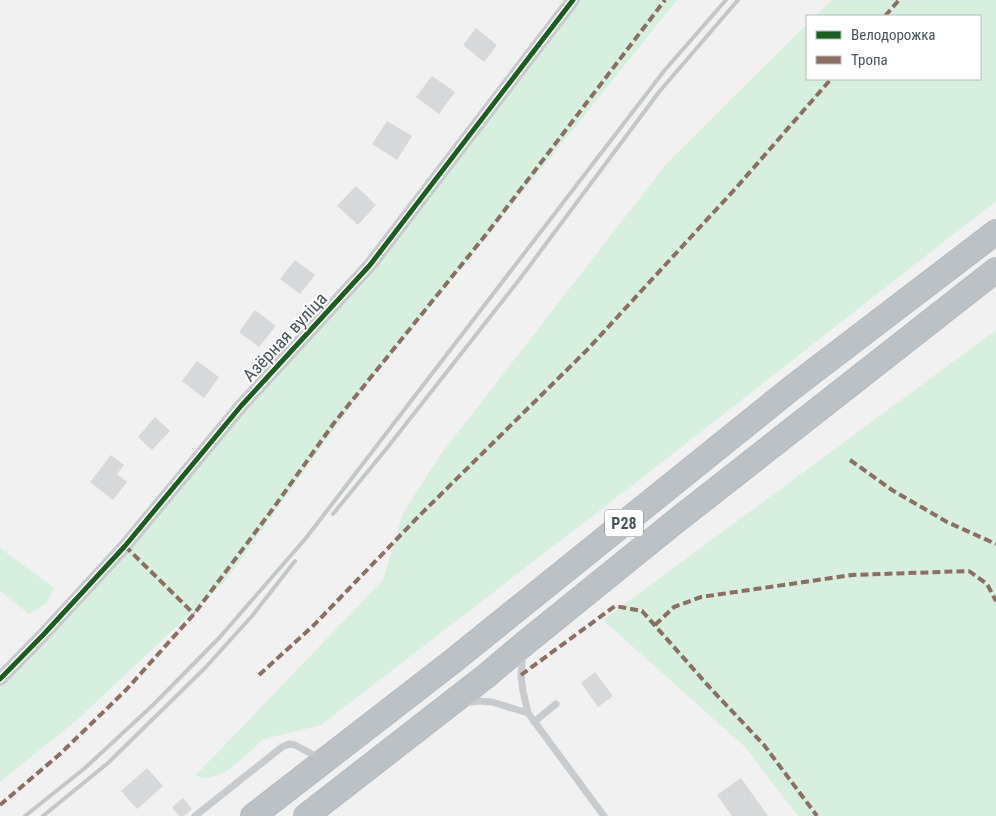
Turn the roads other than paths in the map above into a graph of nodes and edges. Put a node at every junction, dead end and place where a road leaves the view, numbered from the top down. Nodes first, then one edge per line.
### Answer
1 (573, 0) edge
2 (996, 232) edge
3 (996, 270) edge
4 (524, 644) junction
5 (0, 679) edge
6 (556, 704) dead end
7 (447, 705) junction
8 (528, 713) junction
9 (534, 722) junction
10 (325, 760) junction
11 (195, 816) edge
12 (253, 816) edge
13 (306, 816) edge
14 (604, 816) edge

1 - 5 street, Азёрная вуліца
2 - 10 highway, Р28
3 - 4 highway, Р28
4 - 7 highway, Р28
4 - 8 lane
6 - 9 lane
7 - 8 lane
7 - 13 highway, Р28
8 - 9 lane
9 - 14 lane
10 - 11 lane
10 - 12 highway, Р28

